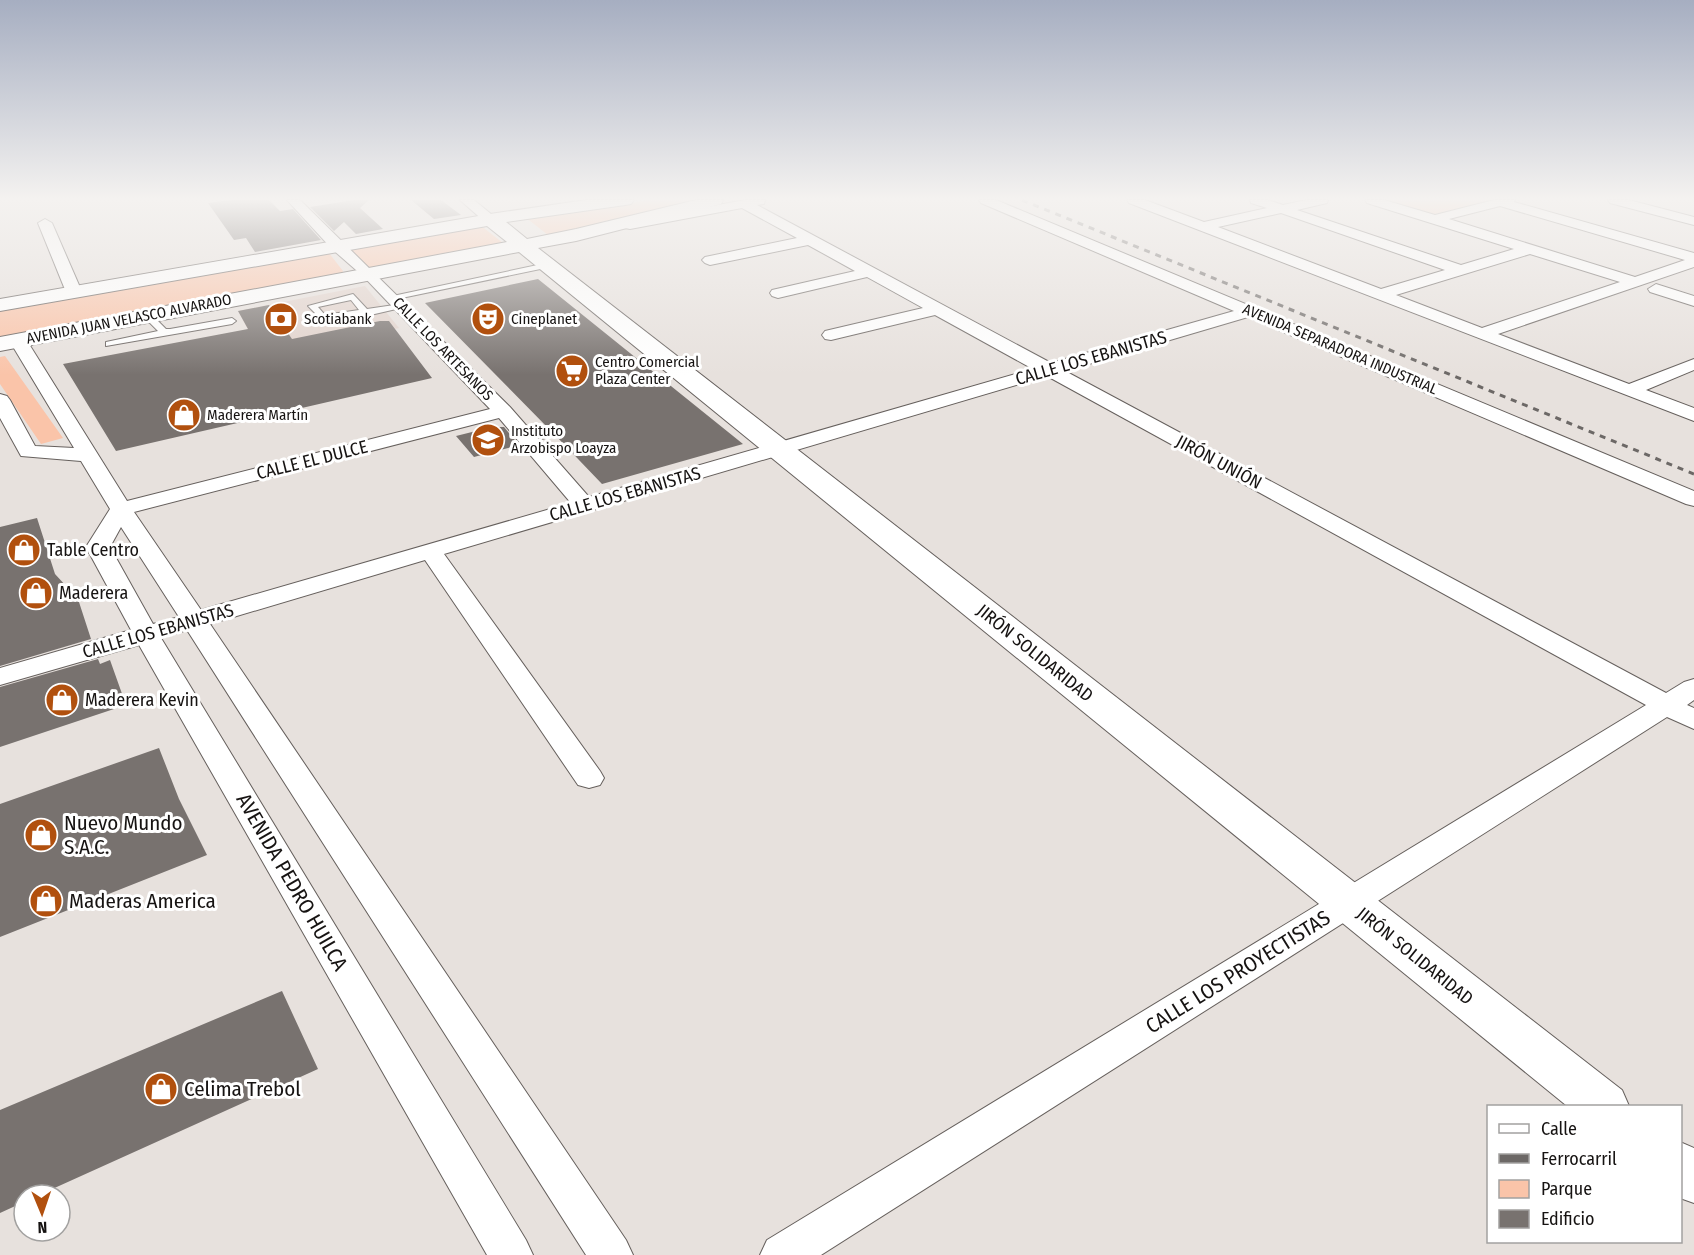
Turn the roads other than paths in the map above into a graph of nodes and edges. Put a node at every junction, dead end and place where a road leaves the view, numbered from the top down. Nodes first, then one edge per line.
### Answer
1 (60, 259) edge
2 (265, 259) edge
3 (351, 259) edge
4 (504, 259) edge
5 (525, 259) edge
6 (539, 259) edge
7 (717, 259) edge
8 (845, 259) edge
9 (1125, 259) edge
10 (1287, 259) edge
11 (1427, 259) edge
12 (1498, 259) edge
13 (1560, 259) edge
14 (710, 260) dead end
15 (1694, 260) edge
16 (1460, 270) junction
17 (870, 272) junction
18 (369, 274) junction
19 (1694, 275) edge
20 (1637, 282) junction
21 (1656, 289) junction
22 (74, 292) junction
23 (778, 293) dead end
24 (1380, 295) junction
25 (1694, 301) edge
26 (397, 302) junction
27 (1, 303) edge
28 (939, 309) junction
29 (1250, 311) junction
30 (366, 313) junction
31 (148, 316) junction
32 (232, 321) dead end
33 (166, 332) junction
34 (1483, 333) junction
35 (831, 335) dead end
36 (1504, 341) junction
37 (9, 342) edge
38 (109, 344) dead end
39 (1694, 364) edge
40 (1050, 370) junction
41 (1630, 390) junction
42 (0, 400) edge
43 (503, 411) junction
44 (1694, 415) edge
45 (779, 449) junction
46 (88, 455) junction
47 (1694, 499) edge
48 (585, 506) junction
49 (121, 509) junction
50 (430, 551) junction
51 (195, 620) junction
52 (146, 634) junction
53 (0, 677) edge
54 (1685, 704) edge
55 (590, 778) dead end
56 (1349, 903) junction
57 (1602, 1105) edge
58 (1682, 1169) edge
59 (1694, 1178) edge
60 (511, 1255) edge
61 (611, 1255) edge
62 (782, 1255) edge

1 - 22 street
2 - 22 main road, AVENIDA JUAN VELASCO ALVARADO
3 - 18 street, CALLE LOS ARTESANOS
4 - 18 main road, AVENIDA JUAN VELASCO ALVARADO
5 - 26 lane
6 - 45 main road, JIRÓN SOLIDARIDAD
7 - 14 street
8 - 17 street, JIRÓN UNIÓN
9 - 29 street, AVENIDA SEPARADORA INDUSTRIAL
10 - 24 street
11 - 16 street
12 - 16 street
13 - 20 street
15 - 20 street
16 - 24 street
17 - 23 street
17 - 28 street, JIRÓN UNIÓN
18 - 26 street, CALLE LOS ARTESANOS
18 - 31 main road, AVENIDA JUAN VELASCO ALVARADO
19 - 21 street
20 - 34 street
21 - 25 street
21 - 36 street
22 - 27 main road, AVENIDA JUAN VELASCO ALVARADO
24 - 34 street
26 - 30 lane
26 - 43 street, CALLE LOS ARTESANOS
28 - 35 street
28 - 40 street, JIRÓN UNIÓN
29 - 40 street, CALLE LOS EBANISTAS
29 - 47 street, AVENIDA SEPARADORA INDUSTRIAL
30 - 30 lane
31 - 33 lane
31 - 37 main road, AVENIDA JUAN VELASCO ALVARADO
32 - 33 lane
33 - 38 lane
34 - 36 street
36 - 41 street
37 - 46 street
39 - 41 street
40 - 45 street, CALLE LOS EBANISTAS
40 - 54 street, JIRÓN UNIÓN
41 - 44 street
42 - 46 street
43 - 48 street, CALLE LOS ARTESANOS
43 - 49 street, CALLE EL DULCE
45 - 48 street, CALLE LOS EBANISTAS
45 - 56 main road, JIRÓN SOLIDARIDAD
46 - 49 street
48 - 50 street, CALLE LOS EBANISTAS
49 - 51 street
49 - 52 street, AVENIDA PEDRO HUILCA
50 - 51 street, CALLE LOS EBANISTAS
50 - 55 street
51 - 52 street, CALLE LOS EBANISTAS
51 - 61 street
52 - 53 street, CALLE LOS EBANISTAS
52 - 60 street, AVENIDA PEDRO HUILCA
54 - 56 street, CALLE LOS PROYECTISTAS
56 - 57 main road, JIRÓN SOLIDARIDAD
56 - 62 street, CALLE LOS PROYECTISTAS
58 - 59 main road

